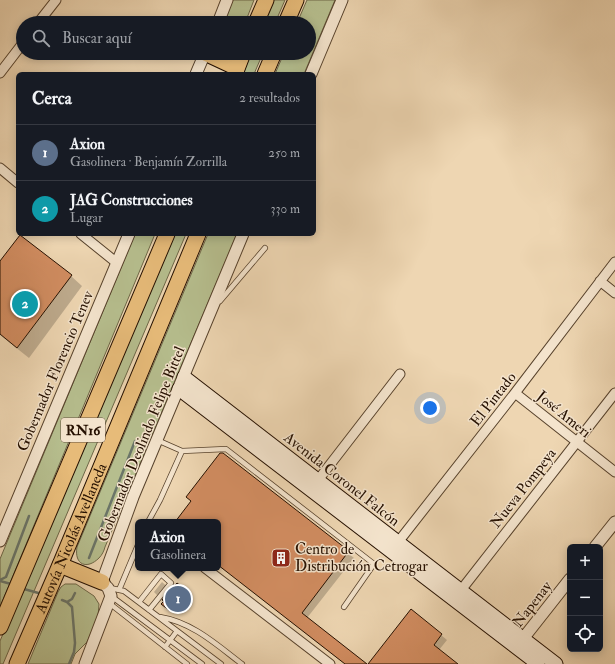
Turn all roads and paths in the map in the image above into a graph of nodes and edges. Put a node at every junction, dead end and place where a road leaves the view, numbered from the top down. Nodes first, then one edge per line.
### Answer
1 (227, 0) edge
2 (266, 0) edge
3 (296, 0) edge
4 (342, 0) edge
5 (51, 2) edge
6 (42, 16) edge
7 (221, 16) edge
8 (259, 16) edge
9 (289, 16) edge
10 (16, 52) edge
11 (202, 60) edge
12 (217, 60) edge
13 (240, 60) edge
14 (271, 60) edge
15 (236, 71) edge
16 (197, 72) edge
17 (266, 72) edge
18 (312, 72) edge
19 (0, 73) edge
20 (0, 168) edge
21 (16, 181) edge
22 (83, 236) edge
23 (128, 236) edge
24 (166, 236) edge
25 (197, 236) edge
26 (242, 236) edge
27 (264, 248) dead end
28 (615, 262) edge
29 (117, 263) junction
30 (600, 281) junction
31 (615, 293) edge
32 (211, 311) junction
33 (400, 374) dead end
34 (184, 377) junction
35 (179, 389) junction
36 (515, 393) junction
37 (615, 393) edge
38 (157, 440) junction
39 (577, 442) junction
40 (182, 451) junction
41 (615, 472) edge
42 (314, 485) junction
43 (150, 519) edge
44 (615, 522) edge
45 (0, 541) edge
46 (597, 544) edge
47 (394, 547) junction
48 (135, 550) edge
49 (60, 565) junction
50 (209, 571) edge
51 (569, 580) edge
52 (110, 592) junction
53 (457, 595) junction
54 (139, 602) junction
55 (344, 607) dead end
56 (149, 610) junction
57 (159, 617) junction
58 (0, 626) edge
59 (177, 631) junction
60 (170, 640) junction
61 (520, 643) junction
62 (165, 646) junction
63 (17, 664) edge
64 (85, 664) edge
65 (187, 664) edge
66 (202, 664) edge
67 (220, 664) edge
68 (242, 664) edge
69 (330, 664) edge
70 (538, 664) edge
71 (556, 664) edge

1 - 7 street
2 - 8 highway
3 - 9 highway
4 - 18 street
5 - 6 street
10 - 19 street
11 - 16 street
12 - 15 highway
13 - 15 highway
14 - 17 highway
20 - 21 street
22 - 29 street
23 - 29 street, Gobernador Florencio Tenev
24 - 58 highway, Autovía Nicolás Avellaneda / RN16
25 - 49 highway, Autovía Nicolás Avellaneda / RN16
26 - 32 street, Gobernador Deolindo Felipe Bittel
27 - 32 lane
28 - 30 street, El Pintado
29 - 45 street, Gobernador Florencio Tenev
30 - 31 street
30 - 36 street, El Pintado
32 - 34 street, Gobernador Deolindo Felipe Bittel
33 - 42 street
34 - 35 street, Gobernador Deolindo Felipe Bittel
34 - 42 main road, Avenida Coronel Falcón
35 - 38 street, Gobernador Deolindo Felipe Bittel
35 - 42 main road, Avenida Coronel Falcón
36 - 39 street, José Ameri
36 - 47 street, El Pintado
37 - 39 street, Nueva Pompeya
38 - 40 lane
38 - 52 street, Gobernador Deolindo Felipe Bittel
39 - 41 street, José Ameri
39 - 53 street, Nueva Pompeya
40 - 43 lane
40 - 55 lane
42 - 47 main road, Avenida Coronel Falcón
44 - 46 street
47 - 53 main road, Avenida Coronel Falcón
48 - 52 lane
49 - 52 highway
49 - 63 highway, Autovía Nicolás Avellaneda / RN16
50 - 69 street
51 - 61 street, Napenay
52 - 54 lane
52 - 60 lane
52 - 62 lane
52 - 64 street, Gobernador Deolindo Felipe Bittel
53 - 61 main road, Avenida Coronel Falcón
54 - 56 lane
54 - 56 lane
56 - 57 lane
57 - 59 lane
57 - 68 lane
59 - 60 lane
59 - 67 lane
60 - 62 lane
60 - 66 lane
61 - 70 main road, Avenida Coronel Falcón
61 - 71 main road, Avenida Coronel Falcón
62 - 65 lane

